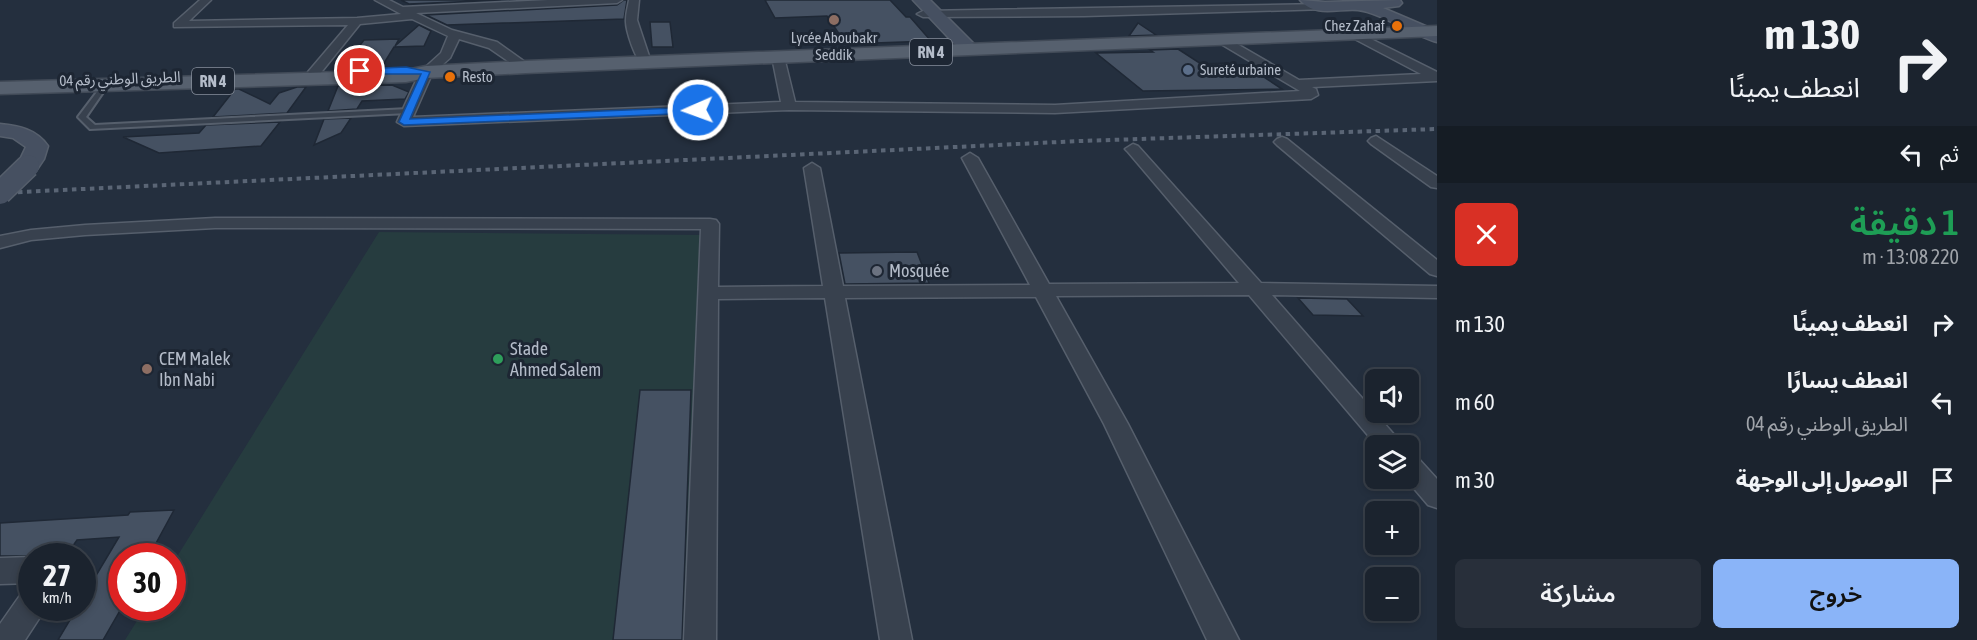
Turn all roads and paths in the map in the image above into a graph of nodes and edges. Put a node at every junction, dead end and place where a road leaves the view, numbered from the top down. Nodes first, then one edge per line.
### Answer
1 (206, 0) edge
2 (380, 0) edge
3 (617, 0) edge
4 (633, 0) edge
5 (910, 0) edge
6 (1392, 0) edge
7 (1316, 3) edge
8 (1362, 5) junction
9 (401, 10) junction
10 (926, 10) edge
11 (414, 16) junction
12 (357, 21) junction
13 (1432, 33) edge
14 (454, 34) junction
15 (1355, 34) junction
16 (1225, 41) junction
17 (963, 51) junction
18 (778, 57) junction
19 (645, 62) junction
20 (526, 67) junction
21 (314, 72) junction
22 (426, 72) junction
23 (0, 84) edge
24 (1296, 84) junction
25 (105, 85) junction
26 (0, 88) edge
27 (789, 106) junction
28 (408, 111) junction
29 (0, 130) edge
30 (1376, 141) dead end
31 (1282, 142) dead end
32 (1133, 149) dead end
33 (970, 158) dead end
34 (812, 168) dead end
35 (1437, 183) edge
36 (0, 193) edge
37 (0, 242) edge
38 (1437, 270) edge
39 (1256, 289) junction
40 (833, 290) junction
41 (1045, 291) junction
42 (1437, 292) edge
43 (709, 293) junction
44 (1382, 435) edge
45 (1419, 477) edge
46 (1437, 497) edge
47 (18, 571) edge
48 (0, 572) edge
49 (20, 621) edge
50 (7, 640) edge
51 (700, 640) edge
52 (896, 640) edge
53 (1223, 640) edge

1 - 12 street
2 - 9 street
3 - 9 street
4 - 19 street
5 - 10 street
6 - 8 street
7 - 8 street
7 - 10 street
8 - 13 street
9 - 11 street
10 - 17 street
11 - 12 street
11 - 14 street
12 - 21 street
13 - 15 main road, RN 4
14 - 20 street
14 - 22 street
15 - 16 main road, RN 4
15 - 24 street
16 - 17 main road, RN 4
16 - 24 street
17 - 18 main road, RN 4
18 - 19 main road, RN 4
18 - 27 street
19 - 20 main road, RN 4
20 - 22 main road, RN 4
21 - 22 main road, الطريق الوطني رقم 04 / RN 4
21 - 23 main road, الطريق الوطني رقم 04 / RN 4
22 - 25 main road, الطريق الوطني رقم 04 / RN 4
22 - 28 street
24 - 27 street
25 - 26 main road, الطريق الوطني رقم 04 / RN 4
25 - 28 lane
27 - 28 street
29 - 36 street, bridge
30 - 35 street
31 - 38 street
32 - 39 street
33 - 41 street
34 - 40 street
37 - 43 street
39 - 41 street
39 - 42 street
39 - 44 street
40 - 41 street
40 - 43 street
40 - 52 street
41 - 53 street
43 - 51 street
45 - 46 street
47 - 48 street
49 - 50 street

